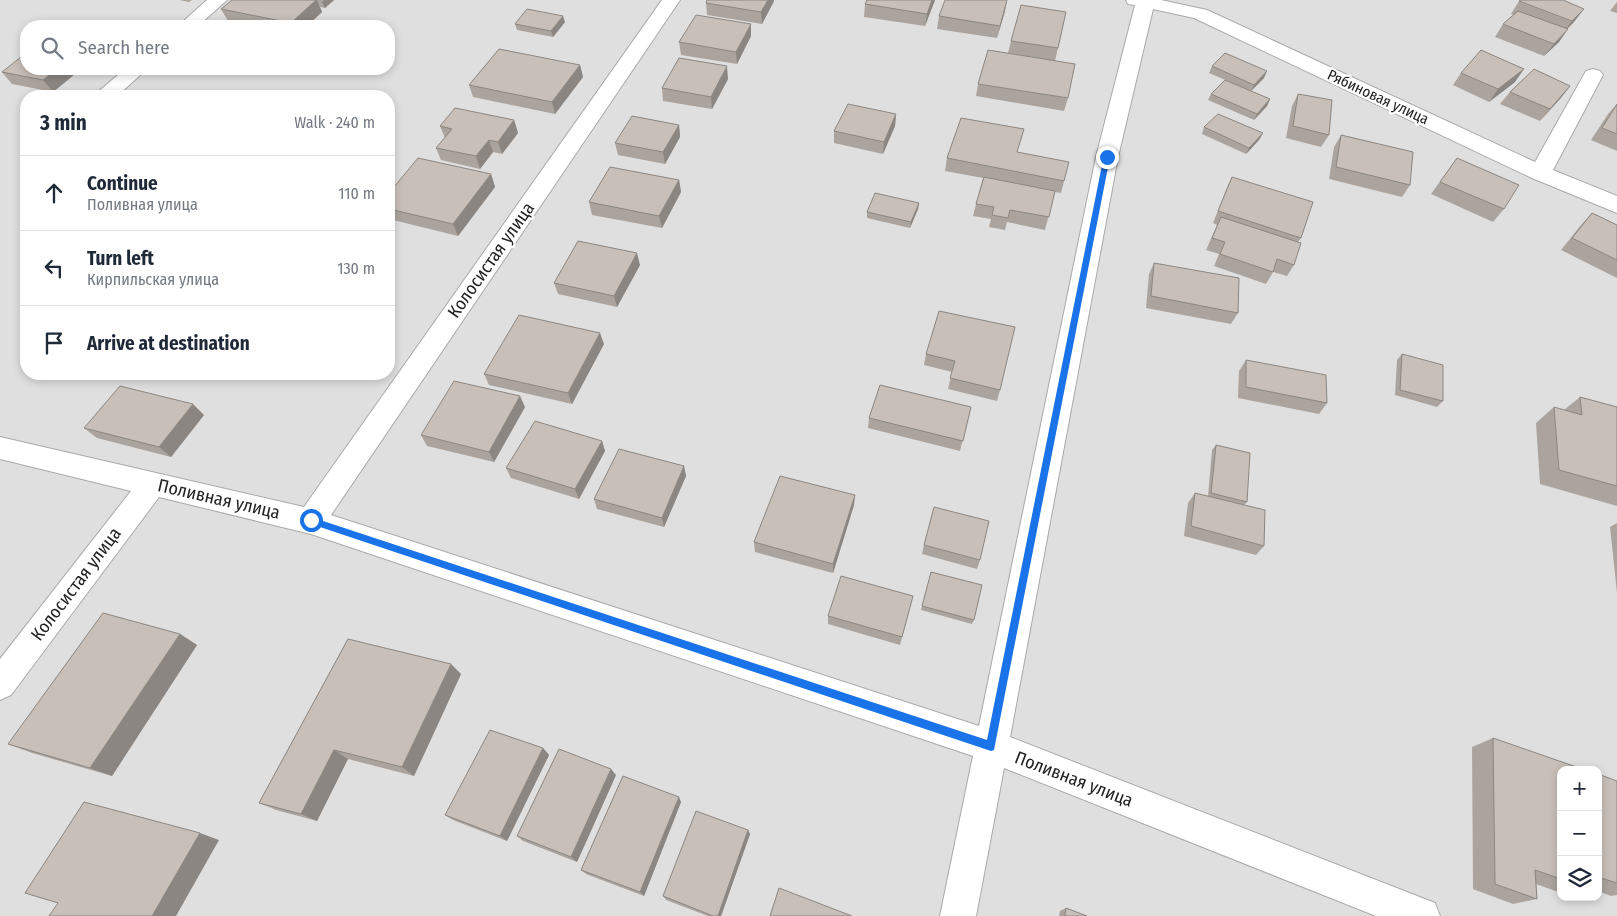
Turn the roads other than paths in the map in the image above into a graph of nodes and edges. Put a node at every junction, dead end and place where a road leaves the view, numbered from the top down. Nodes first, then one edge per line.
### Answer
1 (218, 0) edge
2 (671, 0) edge
3 (1140, 1) edge
4 (194, 20) edge
5 (131, 75) edge
6 (1594, 76) dead end
7 (112, 90) edge
8 (1540, 173) junction
9 (1617, 205) edge
10 (0, 448) edge
11 (152, 484) junction
12 (311, 520) junction
13 (0, 684) edge
14 (991, 746) junction
15 (958, 916) edge
16 (1422, 916) edge

1 - 4 street
2 - 12 street, Колосистая улица
3 - 8 street, Рябиновая улица
3 - 14 street
5 - 7 street
6 - 8 street
8 - 9 street, Рябиновая улица
10 - 11 street, Поливная улица
11 - 12 street, Поливная улица
11 - 13 street, Колосистая улица
12 - 14 street, Поливная улица
14 - 15 street
14 - 16 street, Поливная улица

